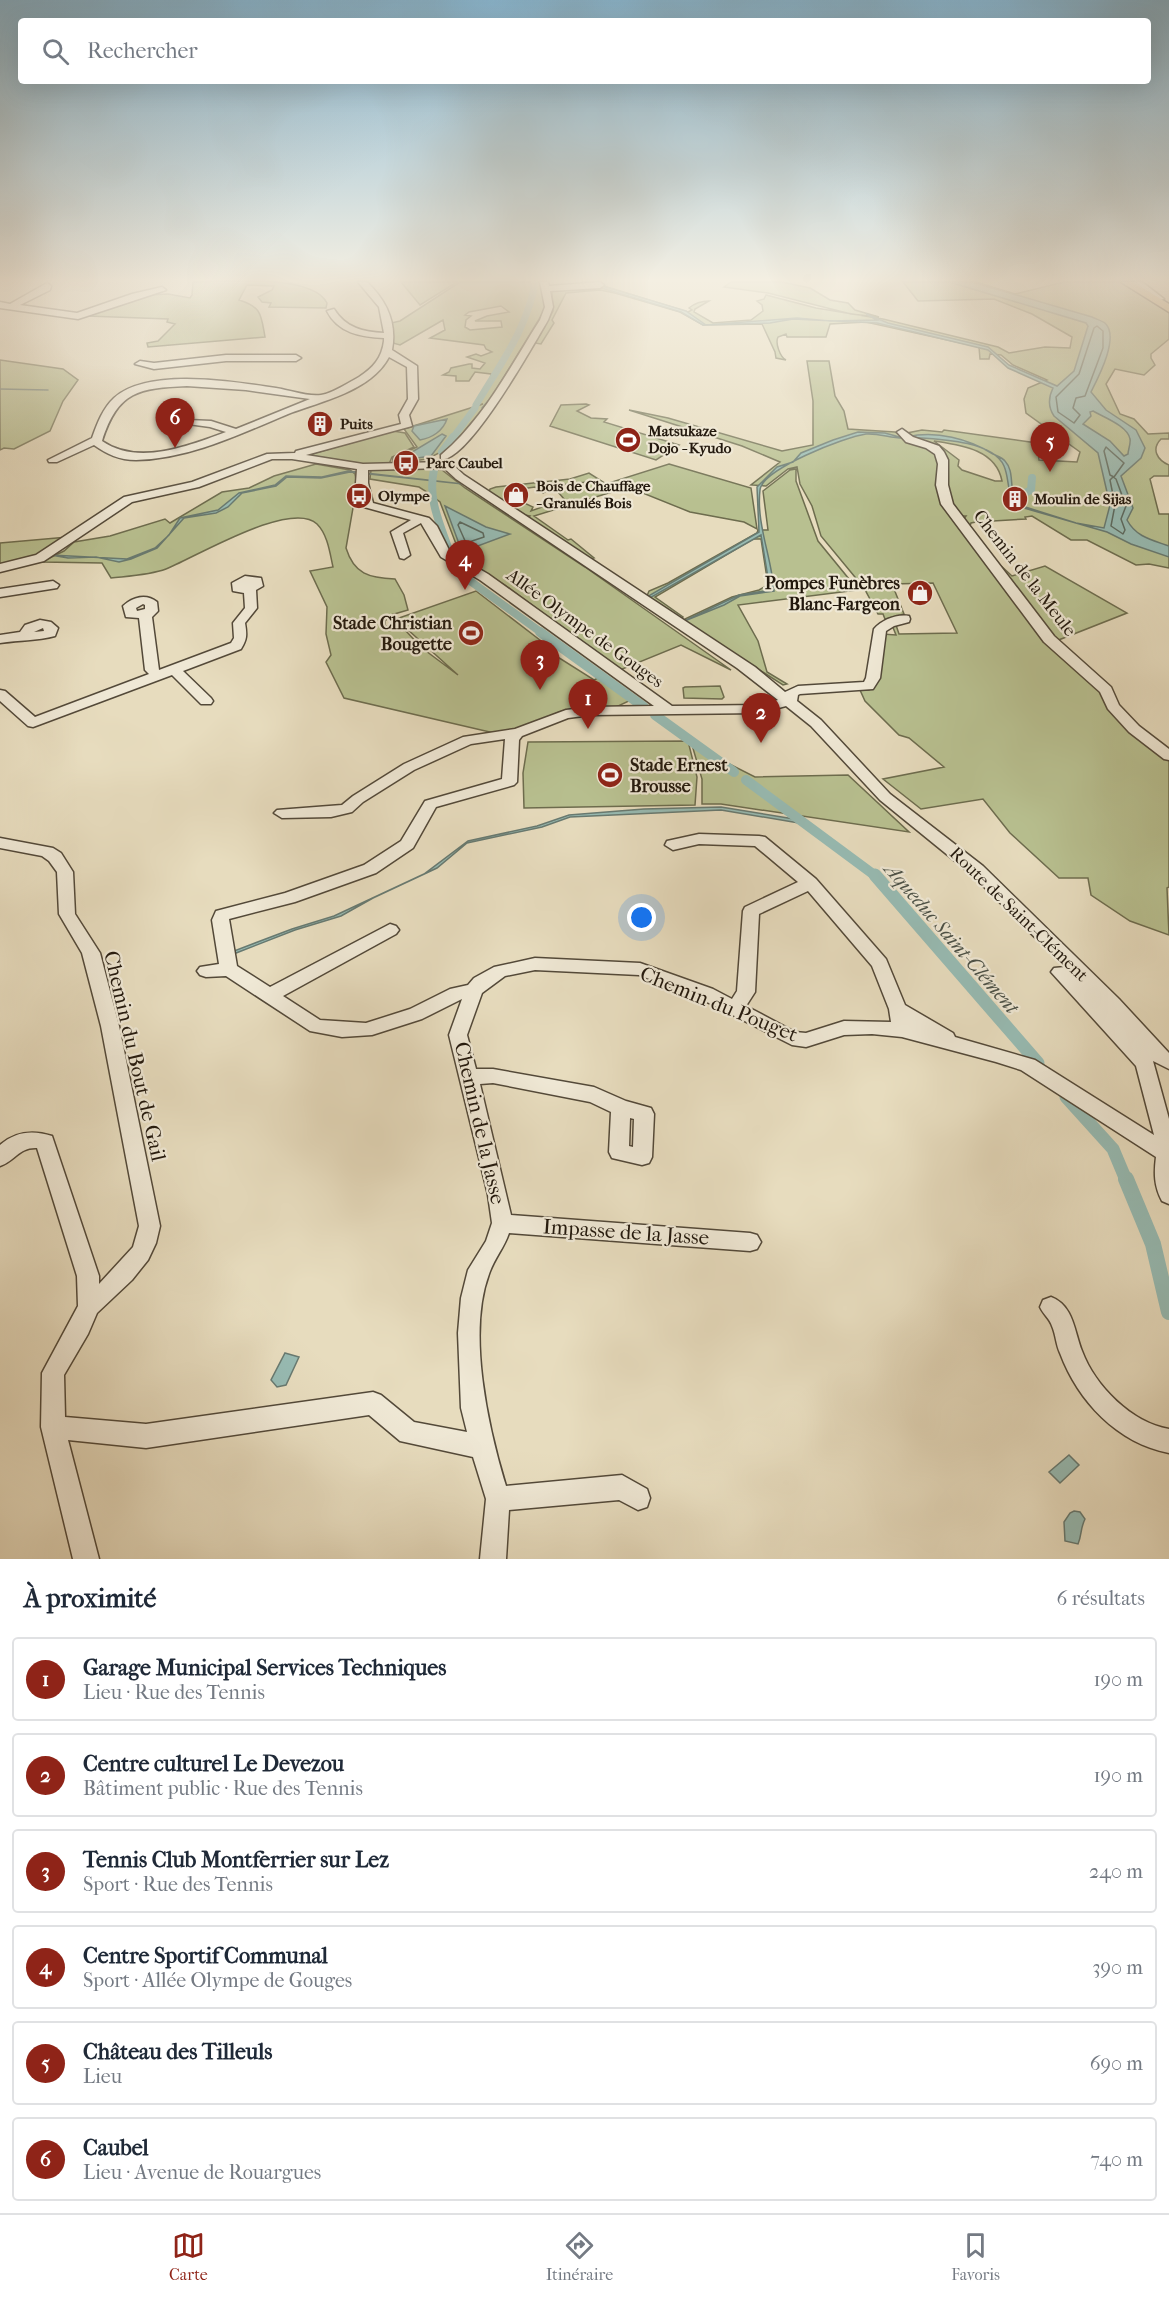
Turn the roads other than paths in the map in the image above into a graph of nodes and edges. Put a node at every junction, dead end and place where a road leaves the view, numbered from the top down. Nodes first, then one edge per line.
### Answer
1 (386, 355) edge
2 (394, 355) edge
3 (522, 355) edge
4 (296, 358) dead end
5 (206, 359) junction
6 (140, 364) dead end
7 (205, 384) junction
8 (320, 398) junction
9 (192, 422) dead end
10 (236, 432) junction
11 (902, 432) dead end
12 (96, 440) junction
13 (463, 442) junction
14 (285, 455) junction
15 (53, 460) dead end
16 (462, 460) junction
17 (445, 461) junction
18 (362, 471) junction
19 (464, 480) junction
20 (422, 519) junction
21 (404, 555) dead end
22 (0, 567) edge
23 (53, 585) dead end
24 (250, 589) dead end
25 (0, 593) edge
26 (145, 615) dead end
27 (904, 619) dead end
28 (27, 635) dead end
29 (0, 639) edge
30 (174, 669) junction
31 (157, 676) junction
32 (0, 694) edge
33 (791, 697) junction
34 (206, 701) dead end
35 (669, 710) junction
36 (517, 733) junction
37 (1169, 756) edge
38 (282, 813) dead end
39 (0, 843) edge
40 (673, 845) dead end
41 (810, 884) junction
42 (390, 930) dead end
43 (229, 969) junction
44 (206, 971) dead end
45 (1060, 972) dead end
46 (270, 995) junction
47 (472, 997) junction
48 (735, 1008) junction
49 (898, 1009) junction
50 (902, 1030) junction
51 (954, 1043) junction
52 (1169, 1062) edge
53 (469, 1077) junction
54 (621, 1108) dead end
55 (1168, 1155) edge
56 (0, 1158) edge
57 (1169, 1195) edge
58 (502, 1222) junction
59 (750, 1242) dead end
60 (89, 1306) junction
61 (1051, 1307) dead end
62 (53, 1427) junction
63 (1169, 1441) edge
64 (482, 1447) junction
65 (638, 1498) dead end
66 (498, 1499) junction
67 (86, 1559) edge
68 (493, 1559) edge

1 - 8 street
2 - 14 street
3 - 13 street
4 - 5 street
5 - 6 street
5 - 7 street
7 - 8 street
7 - 12 street
8 - 10 street
9 - 10 street
10 - 12 street
11 - 37 street, Chemin de la Meule
12 - 15 street
13 - 16 street
13 - 17 street
14 - 18 street
14 - 22 street
16 - 17 street
16 - 19 street
17 - 18 street
17 - 19 street, Route de Saint-Clément
18 - 20 street
19 - 33 street, Route de Saint-Clément
20 - 21 street
20 - 35 street, Allée Olympe de Gouges
23 - 25 street
24 - 30 street
26 - 31 street
27 - 33 street
28 - 29 street
30 - 31 street
30 - 34 street
31 - 32 street
33 - 35 street
33 - 52 street, Route de Saint-Clément
35 - 36 street
36 - 38 street
36 - 43 street
39 - 60 street, Chemin du Bout de Gail
40 - 41 street
41 - 48 street
41 - 49 street
42 - 46 street
43 - 44 street
43 - 46 street, Chemin du Pouget
45 - 55 street
46 - 47 street, Chemin du Pouget
47 - 48 street, Chemin du Pouget
47 - 53 street, Chemin de la Jasse
48 - 50 street, Chemin du Pouget
49 - 50 street
49 - 51 street
50 - 51 street, Chemin du Pouget
51 - 55 street, Chemin du Pouget
53 - 54 street
53 - 58 street, Chemin de la Jasse
55 - 57 street
56 - 60 street
58 - 59 street, Impasse de la Jasse
58 - 64 street, Chemin de la Jasse
60 - 62 street
61 - 63 street
62 - 64 street
62 - 67 street
64 - 66 street, Chemin de la Jasse
65 - 66 street
66 - 68 street, Chemin de la Jasse

